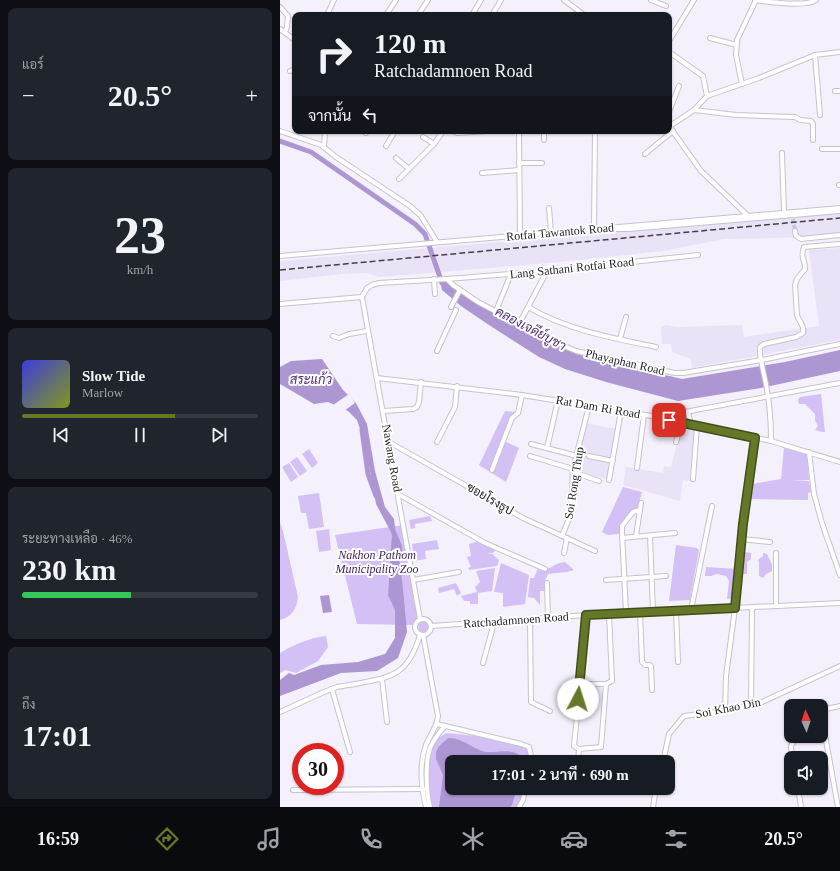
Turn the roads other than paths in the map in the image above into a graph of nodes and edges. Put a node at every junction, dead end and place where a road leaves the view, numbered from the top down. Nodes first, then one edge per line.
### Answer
1 (334, 0) edge
2 (396, 0) edge
3 (428, 0) edge
4 (481, 0) edge
5 (501, 0) edge
6 (564, 0) edge
7 (651, 0) edge
8 (694, 0) edge
9 (755, 0) edge
10 (816, 0) edge
11 (471, 6) dead end
12 (666, 6) dead end
13 (280, 7) edge
14 (476, 9) junction
15 (328, 12) edge
16 (388, 12) edge
17 (420, 12) edge
18 (474, 12) edge
19 (494, 12) edge
20 (580, 12) edge
21 (280, 29) edge
22 (285, 32) junction
23 (672, 36) edge
24 (292, 38) edge
25 (710, 38) dead end
26 (737, 45) junction
27 (840, 52) edge
28 (672, 54) edge
29 (815, 55) junction
30 (742, 84) junction
31 (679, 86) dead end
32 (707, 96) junction
33 (672, 104) edge
34 (694, 110) junction
35 (820, 115) dead end
36 (672, 124) edge
37 (280, 131) edge
38 (673, 131) edge
39 (325, 134) edge
40 (393, 134) edge
41 (441, 134) edge
42 (519, 134) edge
43 (544, 134) edge
44 (595, 134) edge
45 (669, 134) edge
46 (423, 137) dead end
47 (544, 140) dead end
48 (813, 140) dead end
49 (434, 144) junction
50 (386, 146) dead end
51 (324, 147) junction
52 (822, 149) dead end
53 (840, 149) edge
54 (782, 153) dead end
55 (645, 154) dead end
56 (396, 158) dead end
57 (542, 162) dead end
58 (519, 163) junction
59 (409, 169) junction
60 (519, 170) junction
61 (482, 172) dead end
62 (399, 180) dead end
63 (549, 208) dead end
64 (840, 208) edge
65 (840, 211) edge
66 (784, 213) junction
67 (748, 216) junction
68 (602, 228) junction
69 (594, 229) junction
70 (795, 231) dead end
71 (551, 233) junction
72 (840, 235) edge
73 (520, 236) junction
74 (437, 242) junction
75 (840, 244) edge
76 (280, 256) edge
77 (698, 256) dead end
78 (547, 271) junction
79 (511, 274) junction
80 (435, 279) junction
81 (446, 279) junction
82 (459, 291) junction
83 (435, 294) dead end
84 (362, 297) junction
85 (280, 304) edge
86 (452, 306) dead end
87 (528, 307) junction
88 (456, 310) dead end
89 (496, 311) junction
90 (626, 317) dead end
91 (519, 324) junction
92 (367, 331) junction
93 (333, 336) dead end
94 (620, 339) junction
95 (840, 344) edge
96 (656, 347) dead end
97 (437, 351) dead end
98 (762, 360) junction
99 (377, 378) junction
100 (421, 382) junction
101 (840, 383) edge
102 (457, 386) junction
103 (522, 395) junction
104 (768, 397) junction
105 (558, 400) junction
106 (589, 406) junction
107 (383, 411) junction
108 (621, 412) junction
109 (688, 412) junction
110 (644, 415) junction
111 (658, 417) junction
112 (681, 423) junction
113 (691, 425) junction
114 (697, 426) junction
115 (755, 438) junction
116 (771, 441) junction
117 (389, 442) junction
118 (437, 442) dead end
119 (676, 442) dead end
120 (530, 444) dead end
121 (547, 448) junction
122 (809, 452) junction
123 (530, 456) dead end
124 (577, 456) junction
125 (589, 456) dead end
126 (613, 462) junction
127 (840, 462) edge
128 (637, 468) dead end
129 (492, 470) dead end
130 (573, 470) junction
131 (609, 480) dead end
132 (693, 480) dead end
133 (599, 481) dead end
134 (398, 494) junction
135 (641, 503) dead end
136 (712, 506) dead end
137 (640, 510) junction
138 (675, 533) dead end
139 (562, 536) junction
140 (636, 536) junction
141 (650, 536) junction
142 (567, 538) junction
143 (622, 538) junction
144 (741, 539) junction
145 (770, 542) dead end
146 (595, 551) dead end
147 (564, 553) dead end
148 (776, 553) dead end
149 (545, 569) dead end
150 (459, 572) dead end
151 (840, 575) edge
152 (666, 576) dead end
153 (651, 577) junction
154 (624, 578) junction
155 (413, 580) junction
156 (606, 580) dead end
157 (547, 583) dead end
158 (840, 603) edge
159 (776, 606) junction
160 (735, 608) junction
161 (752, 608) junction
162 (691, 610) junction
163 (676, 611) junction
164 (640, 612) junction
165 (653, 612) junction
166 (626, 613) junction
167 (609, 614) junction
168 (586, 615) junction
169 (548, 618) junction
170 (420, 619) junction
171 (530, 619) junction
172 (494, 623) junction
173 (431, 626) junction
174 (422, 635) junction
175 (678, 662) dead end
176 (483, 663) dead end
177 (840, 666) edge
178 (382, 679) junction
179 (580, 684) junction
180 (606, 684) junction
181 (332, 689) junction
182 (652, 690) dead end
183 (751, 705) junction
184 (840, 706) edge
185 (828, 709) edge
186 (550, 711) dead end
187 (725, 711) junction
188 (280, 712) edge
189 (387, 722) dead end
190 (437, 724) junction
191 (444, 727) junction
192 (826, 743) edge
193 (579, 749) junction
194 (350, 752) dead end
195 (531, 755) edge
196 (579, 755) edge
197 (665, 755) edge
198 (423, 789) junction
199 (344, 790) edge
200 (523, 795) edge
201 (655, 795) edge
202 (799, 795) edge
203 (426, 807) edge
204 (430, 807) edge
205 (519, 807) edge
206 (653, 807) edge
207 (801, 807) edge
208 (838, 807) edge

1 - 15 street
2 - 16 street
3 - 17 street
4 - 14 street
5 - 19 street
6 - 20 street
7 - 12 street
8 - 23 street
9 - 10 street
9 - 26 street
11 - 14 street
13 - 22 street
14 - 18 street
21 - 22 street
22 - 24 street
25 - 26 street
26 - 30 street
27 - 29 street
28 - 32 street
29 - 30 street
29 - 35 street
30 - 32 street
31 - 33 street
32 - 34 street
34 - 36 street
34 - 48 street
37 - 51 street
38 - 67 street
39 - 51 street
40 - 50 street
41 - 49 street
42 - 58 street
43 - 47 street
44 - 69 street
45 - 55 street
46 - 49 street
49 - 59 street
51 - 74 street
52 - 53 street
54 - 66 street
56 - 59 street
57 - 58 street
58 - 60 street
59 - 62 street
60 - 61 street
60 - 73 street
63 - 71 street
64 - 66 street, Rotfai Tawantok Road
65 - 68 street
66 - 67 street, Rotfai Tawantok Road
67 - 68 street, Rotfai Tawantok Road
68 - 69 street, Rotfai Tawantok Road
69 - 71 street, Rotfai Tawantok Road
70 - 72 street
71 - 73 street, Rotfai Tawantok Road
73 - 74 street, Rotfai Tawantok Road
74 - 76 street, Rotfai Tawantok Road
75 - 98 street
77 - 78 street, Lang Sathani Rotfai Road
78 - 79 street, Lang Sathani Rotfai Road
78 - 87 street
79 - 81 street, Lang Sathani Rotfai Road
79 - 89 street
80 - 81 street
80 - 83 street
80 - 84 street
81 - 82 street, Phayaphan Road
82 - 86 street
82 - 89 street, Phayaphan Road
84 - 85 street
84 - 92 street, Nawang Road
87 - 91 street
87 - 94 street
88 - 97 street
89 - 91 street, Phayaphan Road
90 - 94 street
91 - 98 street, Phayaphan Road
92 - 93 street
92 - 99 street, Nawang Road
94 - 96 street
95 - 98 street, Phayaphan Road
98 - 104 street
99 - 100 street, Rat Dam Ri Road
99 - 107 street, Nawang Road
100 - 102 street, Rat Dam Ri Road
100 - 107 street
101 - 104 street, Rat Dam Ri Road
102 - 103 street, Rat Dam Ri Road
102 - 118 street
103 - 105 street, Rat Dam Ri Road
103 - 129 street
104 - 109 street, Rat Dam Ri Road
104 - 116 street
105 - 106 street, Rat Dam Ri Road
105 - 121 street
106 - 108 street, Rat Dam Ri Road
106 - 124 street, Soi Rong Thup
107 - 117 street, Nawang Road
108 - 110 street, Rat Dam Ri Road
108 - 126 street
109 - 111 street, Rat Dam Ri Road
109 - 113 street
110 - 111 street, Rat Dam Ri Road
110 - 128 street
111 - 112 street
112 - 113 street
112 - 119 street
113 - 114 street
114 - 115 street
114 - 132 street
115 - 116 street
115 - 144 street
116 - 122 street
117 - 134 street, Nawang Road
117 - 139 street, ซอยโรงธูป
120 - 121 street
121 - 124 street
122 - 127 street
122 - 151 street
123 - 130 street
124 - 130 street, Soi Rong Thup
125 - 126 street
126 - 131 street
130 - 133 street
130 - 139 street, Soi Rong Thup
134 - 149 street
134 - 155 street, Nawang Road
135 - 137 street
136 - 162 street
137 - 140 street
137 - 143 street
138 - 141 street
139 - 142 street, ซอยโรงธูป
140 - 141 street
140 - 143 street
141 - 153 street
142 - 146 street, ซอยโรงธูป
142 - 147 street
143 - 154 street
144 - 145 street
144 - 160 street
148 - 159 street
150 - 155 street
152 - 153 street
153 - 154 street
153 - 165 street
154 - 156 street
154 - 166 street
155 - 170 street, Nawang Road
157 - 169 street
158 - 159 street, Ratchadamnoen Road
159 - 161 street, Ratchadamnoen Road
160 - 161 street, Ratchadamnoen Road
160 - 162 street, Ratchadamnoen Road
160 - 187 street
161 - 183 street
162 - 163 street, Ratchadamnoen Road
163 - 165 street, Ratchadamnoen Road
163 - 175 street
164 - 165 street, Ratchadamnoen Road
164 - 166 street, Ratchadamnoen Road
164 - 182 street
166 - 167 street, Ratchadamnoen Road
167 - 168 street, Ratchadamnoen Road
167 - 180 street
168 - 169 street, Ratchadamnoen Road
168 - 179 street
169 - 171 street, Ratchadamnoen Road
170 - 173 street
170 - 174 street, Nawang Road
171 - 172 street, Ratchadamnoen Road
171 - 186 street
172 - 173 street, Ratchadamnoen Road
172 - 176 street
173 - 174 street
174 - 178 street
174 - 190 street, Nawang Road
177 - 183 street, Soi Khao Din
178 - 181 street
178 - 189 street
179 - 180 street
179 - 193 street
180 - 193 street
181 - 188 street
181 - 194 street
183 - 187 street, Soi Khao Din
184 - 185 street
187 - 197 street, Soi Khao Din
190 - 191 street
190 - 198 street, Nawang Road
191 - 195 street
191 - 204 street
192 - 208 street
193 - 196 street
198 - 199 street
198 - 203 street, Nawang Road
200 - 205 street
201 - 206 street
202 - 207 street

